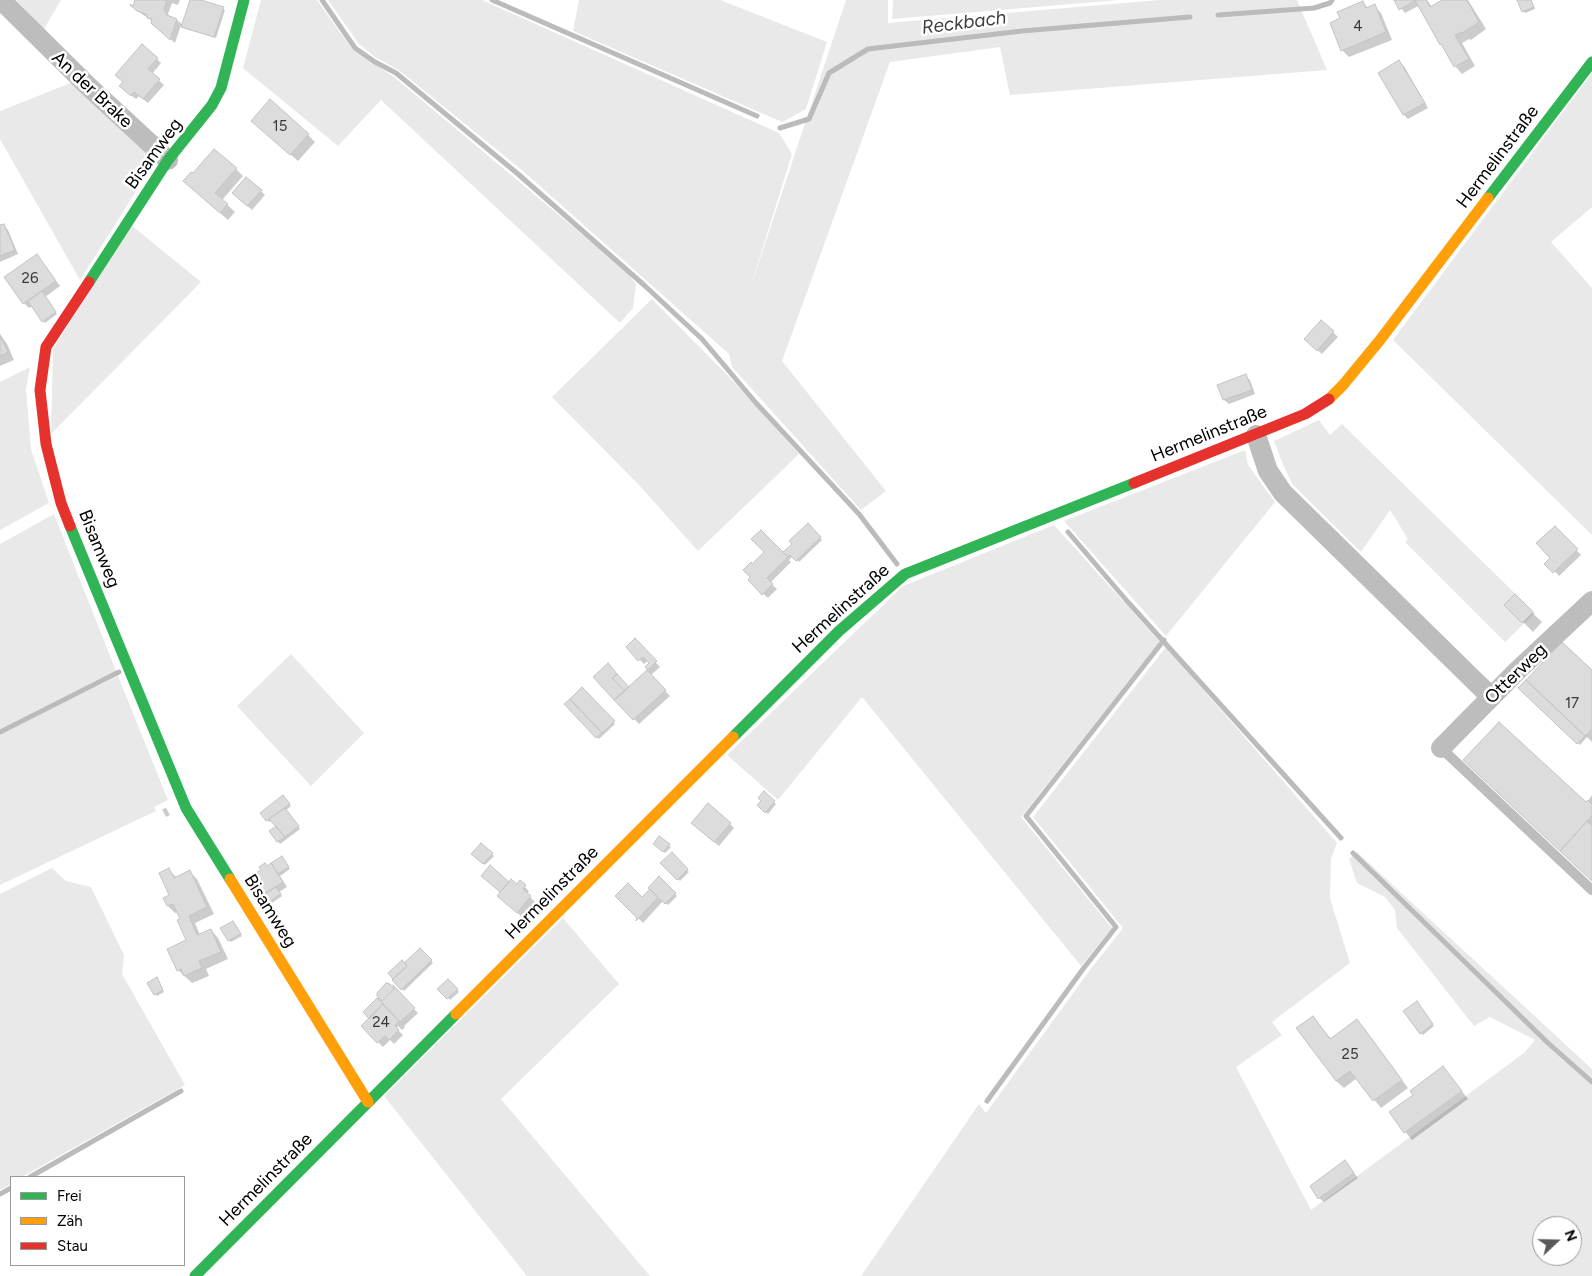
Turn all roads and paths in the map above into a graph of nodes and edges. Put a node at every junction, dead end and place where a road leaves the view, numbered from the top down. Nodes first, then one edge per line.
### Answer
1 (0, 0) edge
2 (244, 0) edge
3 (9, 22) edge
4 (1592, 62) edge
5 (168, 160) junction
6 (1256, 435) junction
7 (1592, 601) edge
8 (1491, 697) junction
9 (1440, 748) joint
10 (1592, 890) edge
11 (368, 1102) junction
12 (201, 1274) edge

1 - 3 street, An der Brake
2 - 5 street, Bisamweg
3 - 5 street, An der Brake
4 - 6 street, Hermelinstraße
5 - 11 street, Bisamweg
6 - 8 street
6 - 11 street, Hermelinstraße
7 - 8 street, Otterweg
8 - 9 street, Otterweg
9 - 10 lane
11 - 12 street, Hermelinstraße

